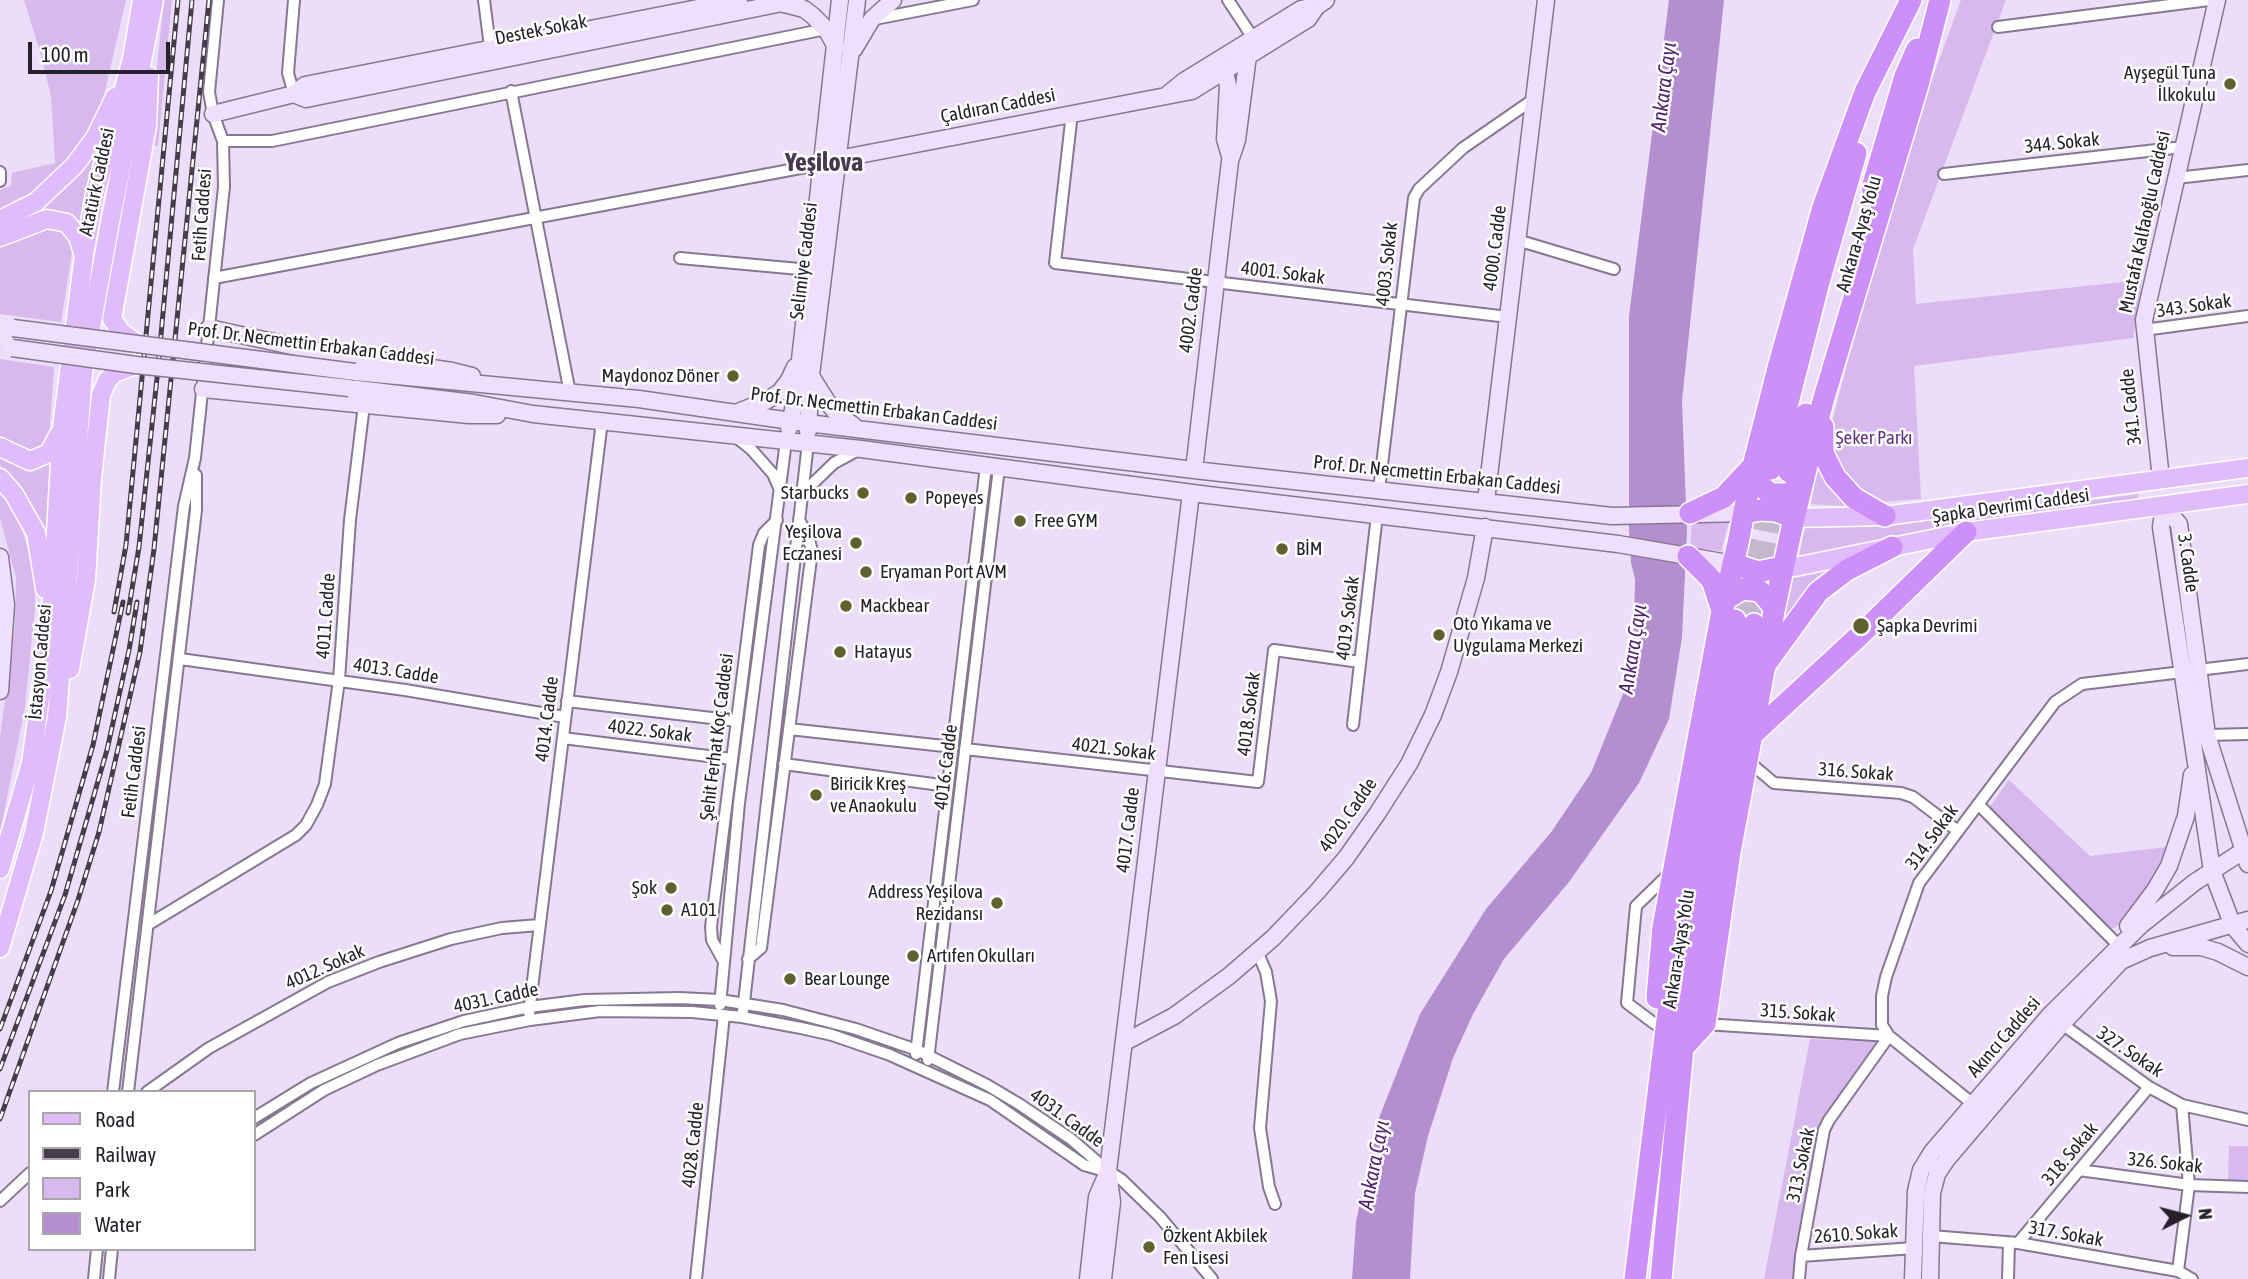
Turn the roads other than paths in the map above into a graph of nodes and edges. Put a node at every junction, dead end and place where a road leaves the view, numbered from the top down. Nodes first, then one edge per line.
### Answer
1 (142, 0) edge
2 (155, 0) edge
3 (218, 0) edge
4 (293, 0) edge
5 (484, 0) edge
6 (739, 0) edge
7 (841, 0) edge
8 (857, 0) edge
9 (893, 0) edge
10 (973, 0) edge
11 (1228, 0) edge
12 (1546, 0) edge
13 (1898, 0) edge
14 (1911, 0) edge
15 (1939, 0) edge
16 (2209, 0) edge
17 (2217, 0) edge
18 (791, 2) edge
19 (1321, 3) edge
20 (670, 7) edge
21 (872, 19) junction
22 (152, 22) junction
23 (1998, 27) dead end
24 (826, 29) junction
25 (490, 47) junction
26 (1247, 47) junction
27 (843, 50) junction
28 (132, 59) junction
29 (1221, 65) junction
30 (510, 92) junction
31 (1865, 92) junction
32 (294, 94) junction
33 (1534, 99) junction
34 (1072, 113) junction
35 (213, 114) junction
36 (223, 141) junction
37 (2183, 147) junction
38 (1230, 156) junction
39 (830, 162) junction
40 (2248, 170) edge
41 (0, 172) edge
42 (1944, 174) dead end
43 (2176, 178) junction
44 (0, 181) edge
45 (535, 219) junction
46 (0, 220) edge
47 (0, 237) edge
48 (1517, 240) junction
49 (83, 254) junction
50 (680, 258) dead end
51 (1614, 269) dead end
52 (810, 270) junction
53 (214, 278) junction
54 (1215, 283) junction
55 (1401, 305) junction
56 (2247, 316) edge
57 (1508, 317) junction
58 (112, 319) junction
59 (7, 327) edge
60 (209, 328) junction
61 (2248, 329) edge
62 (2144, 330) junction
63 (106, 341) junction
64 (139, 345) junction
65 (6, 347) edge
66 (799, 359) junction
67 (104, 361) junction
68 (136, 365) junction
69 (75, 372) junction
70 (811, 375) junction
71 (512, 387) junction
72 (203, 389) junction
73 (570, 393) junction
74 (101, 396) junction
75 (1823, 401) junction
76 (364, 405) junction
77 (737, 412) junction
78 (533, 414) junction
79 (601, 421) junction
80 (790, 421) junction
81 (808, 422) junction
82 (62, 428) junction
83 (858, 428) junction
84 (736, 437) junction
85 (786, 441) junction
86 (808, 443) junction
87 (0, 447) edge
88 (861, 449) junction
89 (195, 458) junction
90 (992, 467) junction
91 (2248, 468) edge
92 (1194, 470) junction
93 (1779, 472) junction
94 (0, 478) edge
95 (2161, 479) junction
96 (1379, 490) junction
97 (803, 493) junction
98 (1191, 493) junction
99 (2248, 494) edge
100 (781, 496) junction
101 (1486, 501) junction
102 (2164, 506) junction
103 (1690, 513) junction
104 (1745, 513) junction
105 (1377, 515) junction
106 (1885, 516) junction
107 (1794, 518) junction
108 (777, 520) junction
109 (799, 520) junction
110 (1485, 527) junction
111 (1966, 532) junction
112 (1892, 547) junction
113 (1688, 556) junction
114 (0, 557) edge
115 (1734, 564) junction
116 (1782, 567) junction
117 (1774, 611) junction
118 (1737, 618) junction
119 (51, 619) junction
120 (180, 659) junction
121 (1360, 662) junction
122 (2248, 664) edge
123 (1765, 665) junction
124 (2190, 671) junction
125 (339, 681) junction
126 (0, 691) edge
127 (567, 701) junction
128 (57, 717) junction
129 (565, 717) junction
130 (737, 721) junction
131 (1353, 724) dead end
132 (789, 729) junction
133 (1754, 733) junction
134 (2248, 734) edge
135 (2207, 735) junction
136 (562, 738) junction
137 (953, 747) junction
138 (965, 749) junction
139 (2194, 752) junction
140 (732, 759) junction
141 (1748, 761) junction
142 (785, 764) junction
143 (1156, 772) junction
144 (1258, 782) joint
145 (948, 786) junction
146 (1978, 804) junction
147 (1958, 831) junction
148 (2245, 857) edge
149 (0, 869) edge
150 (1673, 870) junction
151 (2212, 871) junction
152 (2240, 923) edge
153 (149, 925) junction
154 (539, 925) junction
155 (2122, 944) junction
156 (2248, 944) edge
157 (0, 948) edge
158 (2150, 948) junction
159 (1257, 951) junction
160 (748, 959) junction
161 (724, 962) junction
162 (2248, 967) edge
163 (720, 1000) junction
164 (743, 1004) junction
165 (529, 1007) junction
166 (722, 1014) junction
167 (742, 1017) junction
168 (2056, 1019) junction
169 (530, 1020) junction
170 (1655, 1024) junction
171 (1705, 1024) junction
172 (1889, 1036) junction
173 (1125, 1042) junction
174 (1683, 1048) junction
175 (917, 1050) junction
176 (929, 1055) junction
177 (1663, 1063) junction
178 (915, 1065) junction
179 (927, 1070) junction
180 (2149, 1087) junction
181 (113, 1090) edge
182 (128, 1090) edge
183 (150, 1090) edge
184 (1973, 1104) junction
185 (2182, 1104) junction
186 (256, 1117) edge
187 (2248, 1120) edge
188 (256, 1134) edge
189 (2079, 1170) junction
190 (1108, 1171) junction
191 (28, 1175) edge
192 (2189, 1185) junction
193 (2248, 1187) edge
194 (0, 1201) edge
195 (1275, 1204) dead end
196 (1931, 1236) junction
197 (2013, 1243) junction
198 (1914, 1248) junction
199 (97, 1251) edge
200 (112, 1251) edge
201 (1801, 1256) junction
202 (2185, 1277) edge
203 (94, 1279) edge
204 (109, 1279) edge
205 (696, 1279) edge
206 (1088, 1279) edge
207 (1102, 1279) edge
208 (1212, 1279) edge
209 (1635, 1279) edge
210 (1661, 1279) edge
211 (1799, 1279) edge
212 (1913, 1279) edge
213 (1930, 1279) edge
214 (2008, 1279) edge

1 - 28 main road, Atatürk Caddesi
2 - 22 main road, Atatürk Caddesi
3 - 35 street, Fetih Caddesi
4 - 32 street
5 - 25 street
6 - 20 street, Destek Sokak
7 - 27 street, Selimiye Caddesi
8 - 27 street, Selimiye Caddesi
9 - 21 street
10 - 21 street
11 - 26 street
12 - 33 street, 4000. Cadde
13 - 31 highway
14 - 31 highway
14 - 93 highway, Ankara-Ayaş Yolu
15 - 75 highway
15 - 93 highway, Ankara-Ayaş Yolu
16 - 23 street
17 - 37 street, Mustafa Kalfaoğlu Caddesi
18 - 24 street
18 - 32 street, Destek Sokak
19 - 26 street
20 - 25 street, Destek Sokak
21 - 27 street
22 - 58 main road
22 - 69 main road, Atatürk Caddesi
24 - 27 street
24 - 30 street
25 - 32 street, Destek Sokak
26 - 29 street
26 - 38 street, 4002. Cadde
27 - 39 street, Selimiye Caddesi
28 - 46 main road
28 - 49 main road, Atatürk Caddesi
29 - 34 street, Çaldıran Caddesi
29 - 38 street, 4002. Cadde
30 - 36 street
30 - 45 street
31 - 93 highway
32 - 35 street, Destek Sokak
33 - 48 street, 4000. Cadde
33 - 55 street, 4003. Sokak
34 - 39 street, Çaldıran Caddesi
34 - 54 street, 4001. Sokak
35 - 36 street, Fetih Caddesi
36 - 53 street, Fetih Caddesi
37 - 42 street, 344. Sokak
37 - 43 street, Mustafa Kalfaoğlu Caddesi
38 - 54 street, 4002. Cadde
39 - 45 street
39 - 52 street, Selimiye Caddesi
39 - 70 street, Selimiye Caddesi
40 - 43 street
41 - 44 street
43 - 62 street, Mustafa Kalfaoğlu Caddesi
45 - 53 street
45 - 73 street
47 - 49 main road
48 - 51 street
48 - 57 street, 4000. Cadde
49 - 69 main road, Atatürk Caddesi
50 - 52 street
52 - 66 street, Selimiye Caddesi
53 - 60 street, Fetih Caddesi
54 - 55 street, 4001. Sokak
54 - 92 street, 4002. Cadde
55 - 57 street, 4001. Sokak
55 - 96 street, 4003. Sokak
56 - 61 street
56 - 62 street, 343. Sokak
57 - 101 street, 4000. Cadde
58 - 63 main road
58 - 64 main road
59 - 63 street, Prof. Dr. Necmettin Erbakan Caddesi, bridge
60 - 71 street
60 - 72 street, Fetih Caddesi
62 - 95 street, 341. Cadde
63 - 64 street, Prof. Dr. Necmettin Erbakan Caddesi, bridge
63 - 67 main road
64 - 71 street, Prof. Dr. Necmettin Erbakan Caddesi, bridge
65 - 67 street, Prof. Dr. Necmettin Erbakan Caddesi, bridge
66 - 77 street
66 - 80 street, Selimiye Caddesi
67 - 68 street, Prof. Dr. Necmettin Erbakan Caddesi, bridge
67 - 74 main road
68 - 74 main road
68 - 78 street, Prof. Dr. Necmettin Erbakan Caddesi, bridge
69 - 82 main road, İstasyon Caddesi
69 - 128 main road, İstasyon Caddesi
70 - 81 street, Selimiye Caddesi
70 - 83 street
71 - 73 street, Prof. Dr. Necmettin Erbakan Caddesi
72 - 76 street
72 - 89 street, Fetih Caddesi
73 - 77 street, Prof. Dr. Necmettin Erbakan Caddesi
74 - 128 main road
75 - 93 highway
75 - 106 highway
76 - 78 street
76 - 125 street, 4011. Cadde
77 - 80 street, Prof. Dr. Necmettin Erbakan Caddesi
78 - 79 street, Prof. Dr. Necmettin Erbakan Caddesi
79 - 84 street, Prof. Dr. Necmettin Erbakan Caddesi
79 - 127 street, 4014. Cadde
80 - 81 street, Prof. Dr. Necmettin Erbakan Caddesi
80 - 85 street, Selimiye Caddesi
81 - 83 street, Prof. Dr. Necmettin Erbakan Caddesi
81 - 86 street, Selimiye Caddesi
82 - 87 main road
82 - 119 main road, İstasyon Caddesi
83 - 92 street, Prof. Dr. Necmettin Erbakan Caddesi
84 - 85 street, Prof. Dr. Necmettin Erbakan Caddesi
84 - 100 street
85 - 86 street, Prof. Dr. Necmettin Erbakan Caddesi
85 - 100 street, Şehit Ferhat Koç Caddesi
86 - 88 street, Prof. Dr. Necmettin Erbakan Caddesi
86 - 97 street
88 - 90 street, Prof. Dr. Necmettin Erbakan Caddesi
88 - 97 street
89 - 120 street, Fetih Caddesi
89 - 181 street, Fetih Caddesi
90 - 98 street, Prof. Dr. Necmettin Erbakan Caddesi
90 - 137 street, 4016. Cadde
90 - 138 street, 4016. Cadde
91 - 95 main road, Şapka Devrimi Caddesi
92 - 96 street, Prof. Dr. Necmettin Erbakan Caddesi
93 - 103 highway
93 - 104 highway
93 - 107 highway
94 - 119 main road
95 - 102 main road
95 - 106 main road, Şapka Devrimi Caddesi
96 - 101 street, Prof. Dr. Necmettin Erbakan Caddesi
97 - 109 street
98 - 105 street, Prof. Dr. Necmettin Erbakan Caddesi
98 - 143 street, 4017. Cadde
99 - 102 main road, Şapka Devrimi Caddesi
100 - 108 street, Şehit Ferhat Koç Caddesi
101 - 103 street, Prof. Dr. Necmettin Erbakan Caddesi
102 - 111 main road, Şapka Devrimi Caddesi
102 - 124 street, 3. Cadde
103 - 104 street, Prof. Dr. Necmettin Erbakan Caddesi
104 - 107 highway
104 - 115 highway
105 - 110 street, Prof. Dr. Necmettin Erbakan Caddesi
105 - 121 street, 4019. Sokak
106 - 107 main road, Şapka Devrimi Caddesi
107 - 116 highway
108 - 130 street, Şehit Ferhat Koç Caddesi
108 - 161 street, Şehit Ferhat Koç Caddesi
109 - 132 street
109 - 160 street
110 - 113 street, Prof. Dr. Necmettin Erbakan Caddesi
110 - 159 street, 4020. Cadde
111 - 112 main road, Şapka Devrimi Caddesi
111 - 133 highway
112 - 116 main road, Şapka Devrimi Caddesi
112 - 123 highway
113 - 115 street, Prof. Dr. Necmettin Erbakan Caddesi
113 - 118 highway
114 - 126 street
115 - 116 highway
115 - 118 highway
116 - 117 highway
117 - 118 highway
117 - 123 highway
118 - 150 highway
118 - 174 highway, Ankara-Ayaş Yolu
118 - 177 highway, Ankara-Ayaş Yolu
119 - 149 main road, İstasyon Caddesi
120 - 125 street, 4013. Cadde
120 - 153 street, Fetih Caddesi
121 - 131 street, 4019. Sokak
121 - 144 street, 4018. Sokak
122 - 124 street, 314. Sokak
123 - 133 highway
124 - 135 street, 3. Cadde
124 - 139 street, 3. Cadde
124 - 146 street, 314. Sokak
125 - 129 street, 4013. Cadde
125 - 153 street, 4011. Cadde
127 - 129 street, 4014. Cadde
127 - 130 street
128 - 157 main road, İstasyon Caddesi
129 - 136 street, 4014. Cadde
130 - 140 street, Şehit Ferhat Koç Caddesi
132 - 137 street
132 - 142 street
133 - 141 highway
134 - 135 street
135 - 148 street, 3. Cadde
136 - 140 street, 4022. Sokak
136 - 154 street, 4014. Cadde
137 - 145 street, 4016. Cadde
138 - 143 street, 4021. Sokak
138 - 176 street, 4016. Cadde
139 - 151 street, 3. Cadde
139 - 155 street
140 - 161 street, Şehit Ferhat Koç Caddesi
141 - 147 street, 316. Sokak
141 - 171 highway
142 - 145 street
142 - 160 street
143 - 144 street, 4021. Sokak
143 - 173 street, 4017. Cadde
145 - 175 street, 4016. Cadde
146 - 147 street, 314. Sokak
146 - 155 street
147 - 172 street, 314. Sokak
148 - 151 street, Akıncı Caddesi
150 - 170 highway
150 - 170 street
151 - 152 street, 3. Cadde
151 - 155 street, Akıncı Caddesi
152 - 156 street, 3. Cadde
152 - 158 street, Akıncı Caddesi
153 - 182 street, Fetih Caddesi
154 - 165 street, 4014. Cadde
154 - 183 street, 4012. Sokak
155 - 168 street, Akıncı Caddesi
158 - 162 street
158 - 168 street, Akıncı Caddesi
159 - 173 street, 4020. Cadde
159 - 195 street
160 - 164 street
161 - 163 street, Şehit Ferhat Koç Caddesi
163 - 164 street, 4031. Cadde
163 - 165 street, 4031. Cadde
163 - 166 street, Şehit Ferhat Koç Caddesi
164 - 167 street
164 - 175 street, 4031. Cadde
165 - 169 street, 4014. Cadde
165 - 186 street, 4031. Cadde
166 - 167 street, 4031. Cadde
166 - 169 street, 4031. Cadde
166 - 205 street, 4028. Cadde
167 - 178 street, 4031. Cadde
168 - 180 street, 327. Sokak
168 - 184 street, Akıncı Caddesi
168 - 196 street, Akıncı Caddesi
169 - 188 street, 4031. Cadde
170 - 177 highway
171 - 172 street, 315. Sokak
171 - 174 highway
172 - 184 street
172 - 201 street, 313. Sokak
173 - 190 street, 4017. Cadde
174 - 210 highway, Ankara-Ayaş Yolu
175 - 176 street, 4031. Cadde
175 - 178 street, 4016. Cadde
176 - 179 street, 4016. Cadde
176 - 190 street, 4031. Cadde
177 - 209 highway, Ankara-Ayaş Yolu
178 - 179 street, 4031. Cadde
179 - 190 street, 4031. Cadde
180 - 185 street, 327. Sokak
180 - 189 street, 318. Sokak
184 - 198 street, Akıncı Caddesi
185 - 187 street, 327. Sokak
185 - 192 street
189 - 192 street, 326. Sokak
189 - 197 street, 318. Sokak
190 - 206 street, 4017. Cadde
190 - 207 street, 4017. Cadde
190 - 208 street
191 - 194 street
192 - 193 street, 326. Sokak
192 - 202 street
196 - 197 street, 317. Sokak
196 - 213 street, Akıncı Caddesi
197 - 202 street, 317. Sokak
197 - 214 street
198 - 201 street, 2610. Sokak
198 - 212 street, Akıncı Caddesi
199 - 203 street
200 - 204 street
201 - 211 street, 313. Sokak

